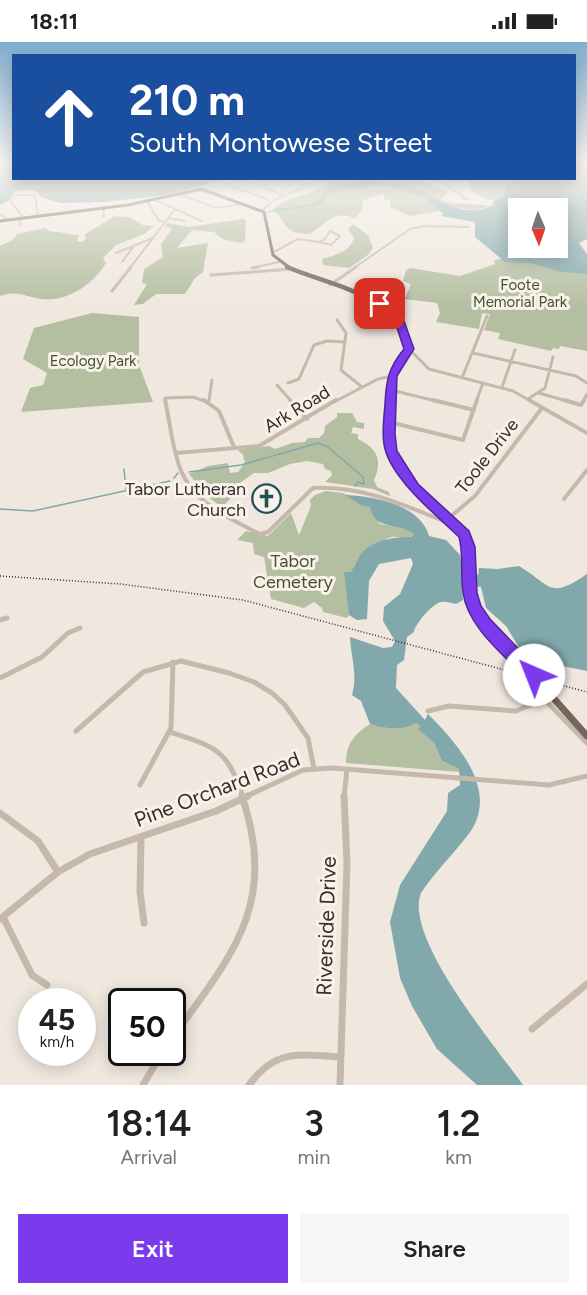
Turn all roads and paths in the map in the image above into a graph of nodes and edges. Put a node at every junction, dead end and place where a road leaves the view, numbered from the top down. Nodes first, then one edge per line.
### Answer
1 (263, 212) edge
2 (18, 213) edge
3 (57, 213) edge
4 (104, 213) edge
5 (154, 213) edge
6 (172, 213) edge
7 (183, 213) edge
8 (0, 214) edge
9 (38, 215) joint
10 (104, 217) dead end
11 (21, 218) junction
12 (168, 218) junction
13 (8, 219) junction
14 (0, 221) edge
15 (184, 221) dead end
16 (202, 221) dead end
17 (165, 222) junction
18 (21, 225) dead end
19 (469, 227) dead end
20 (153, 238) junction
21 (319, 242) junction
22 (135, 245) junction
23 (116, 253) dead end
24 (272, 253) junction
25 (122, 262) dead end
26 (279, 262) junction
27 (252, 268) dead end
28 (293, 269) junction
29 (211, 275) dead end
30 (330, 285) junction
31 (112, 291) dead end
32 (487, 315) dead end
33 (337, 320) dead end
34 (345, 342) junction
35 (409, 349) junction
36 (515, 350) dead end
37 (473, 353) junction
38 (553, 357) dead end
39 (512, 362) junction
40 (550, 370) junction
41 (392, 376) junction
42 (462, 378) junction
43 (212, 380) dead end
44 (288, 383) dead end
45 (483, 383) junction
46 (587, 383) edge
47 (277, 385) dead end
48 (362, 387) junction
49 (502, 387) junction
50 (391, 390) junction
51 (540, 393) junction
52 (587, 394) edge
53 (528, 399) junction
54 (209, 400) junction
55 (542, 408) junction
56 (474, 410) junction
57 (307, 419) junction
58 (389, 422) junction
59 (587, 433) edge
60 (234, 447) junction
61 (176, 453) junction
62 (587, 470) edge
63 (564, 498) dead end
64 (449, 518) junction
65 (459, 527) junction
66 (7, 618) dead end
67 (0, 620) edge
68 (81, 628) dead end
69 (173, 662) junction
70 (534, 675) dead end
71 (0, 678) edge
72 (540, 683) dead end
73 (428, 711) dead end
74 (76, 731) dead end
75 (170, 732) junction
76 (587, 736) edge
77 (587, 743) edge
78 (314, 769) junction
79 (346, 769) junction
80 (587, 776) edge
81 (140, 785) dead end
82 (243, 796) junction
83 (0, 813) edge
84 (141, 837) junction
85 (58, 872) junction
86 (2, 918) edge
87 (144, 923) dead end
88 (587, 984) edge
89 (47, 985) dead end
90 (186, 1019) edge
91 (532, 1029) dead end
92 (339, 1058) junction
93 (154, 1066) edge
94 (143, 1085) edge
95 (249, 1085) edge
96 (340, 1085) edge

1 - 24 main road
2 - 11 street
3 - 9 main road
4 - 10 street
5 - 17 street
6 - 12 street
7 - 16 street
8 - 13 street
9 - 11 main road
11 - 13 main road
11 - 18 street
12 - 15 street
12 - 17 street
13 - 14 main road
17 - 20 street
19 - 30 street
20 - 22 street
20 - 31 street
21 - 21 street
21 - 24 street
22 - 23 street
22 - 25 street
24 - 26 main road
26 - 27 street
26 - 28 main road
28 - 29 street
28 - 30 main road
30 - 35 main road
32 - 37 street
33 - 34 street
34 - 44 street
34 - 48 street
35 - 41 main road
35 - 42 street
36 - 39 street
37 - 39 street
37 - 42 street
38 - 40 street
39 - 40 street
39 - 49 street
40 - 46 street
40 - 51 street
41 - 48 street, Ark Road
41 - 50 main road
42 - 45 street
43 - 54 street
45 - 49 street
45 - 56 street
47 - 57 street
48 - 57 street, Ark Road
49 - 53 street
50 - 56 street
50 - 58 main road
51 - 52 street
51 - 53 street
53 - 55 street
54 - 60 street
54 - 61 street
55 - 59 street
55 - 64 street, Toole Drive
56 - 58 street
57 - 60 street, Ark Road
58 - 64 main road
60 - 61 street, Ark Road
61 - 65 street
62 - 63 street
64 - 65 main road
65 - 70 main road
66 - 67 street
68 - 71 street
69 - 74 street
69 - 75 street
69 - 78 street
72 - 76 main road
73 - 77 street
75 - 81 street
75 - 82 street
78 - 79 street, Pine Orchard Road
78 - 82 street, Pine Orchard Road
79 - 80 street, Pine Orchard Road
79 - 92 street, Riverside Drive
82 - 84 street, Pine Orchard Road
82 - 90 street
83 - 85 street
84 - 85 street, Pine Orchard Road
84 - 87 street
85 - 86 street, Pine Orchard Road
86 - 89 street
88 - 91 street
92 - 95 street
92 - 96 street, Riverside Drive
93 - 94 street

